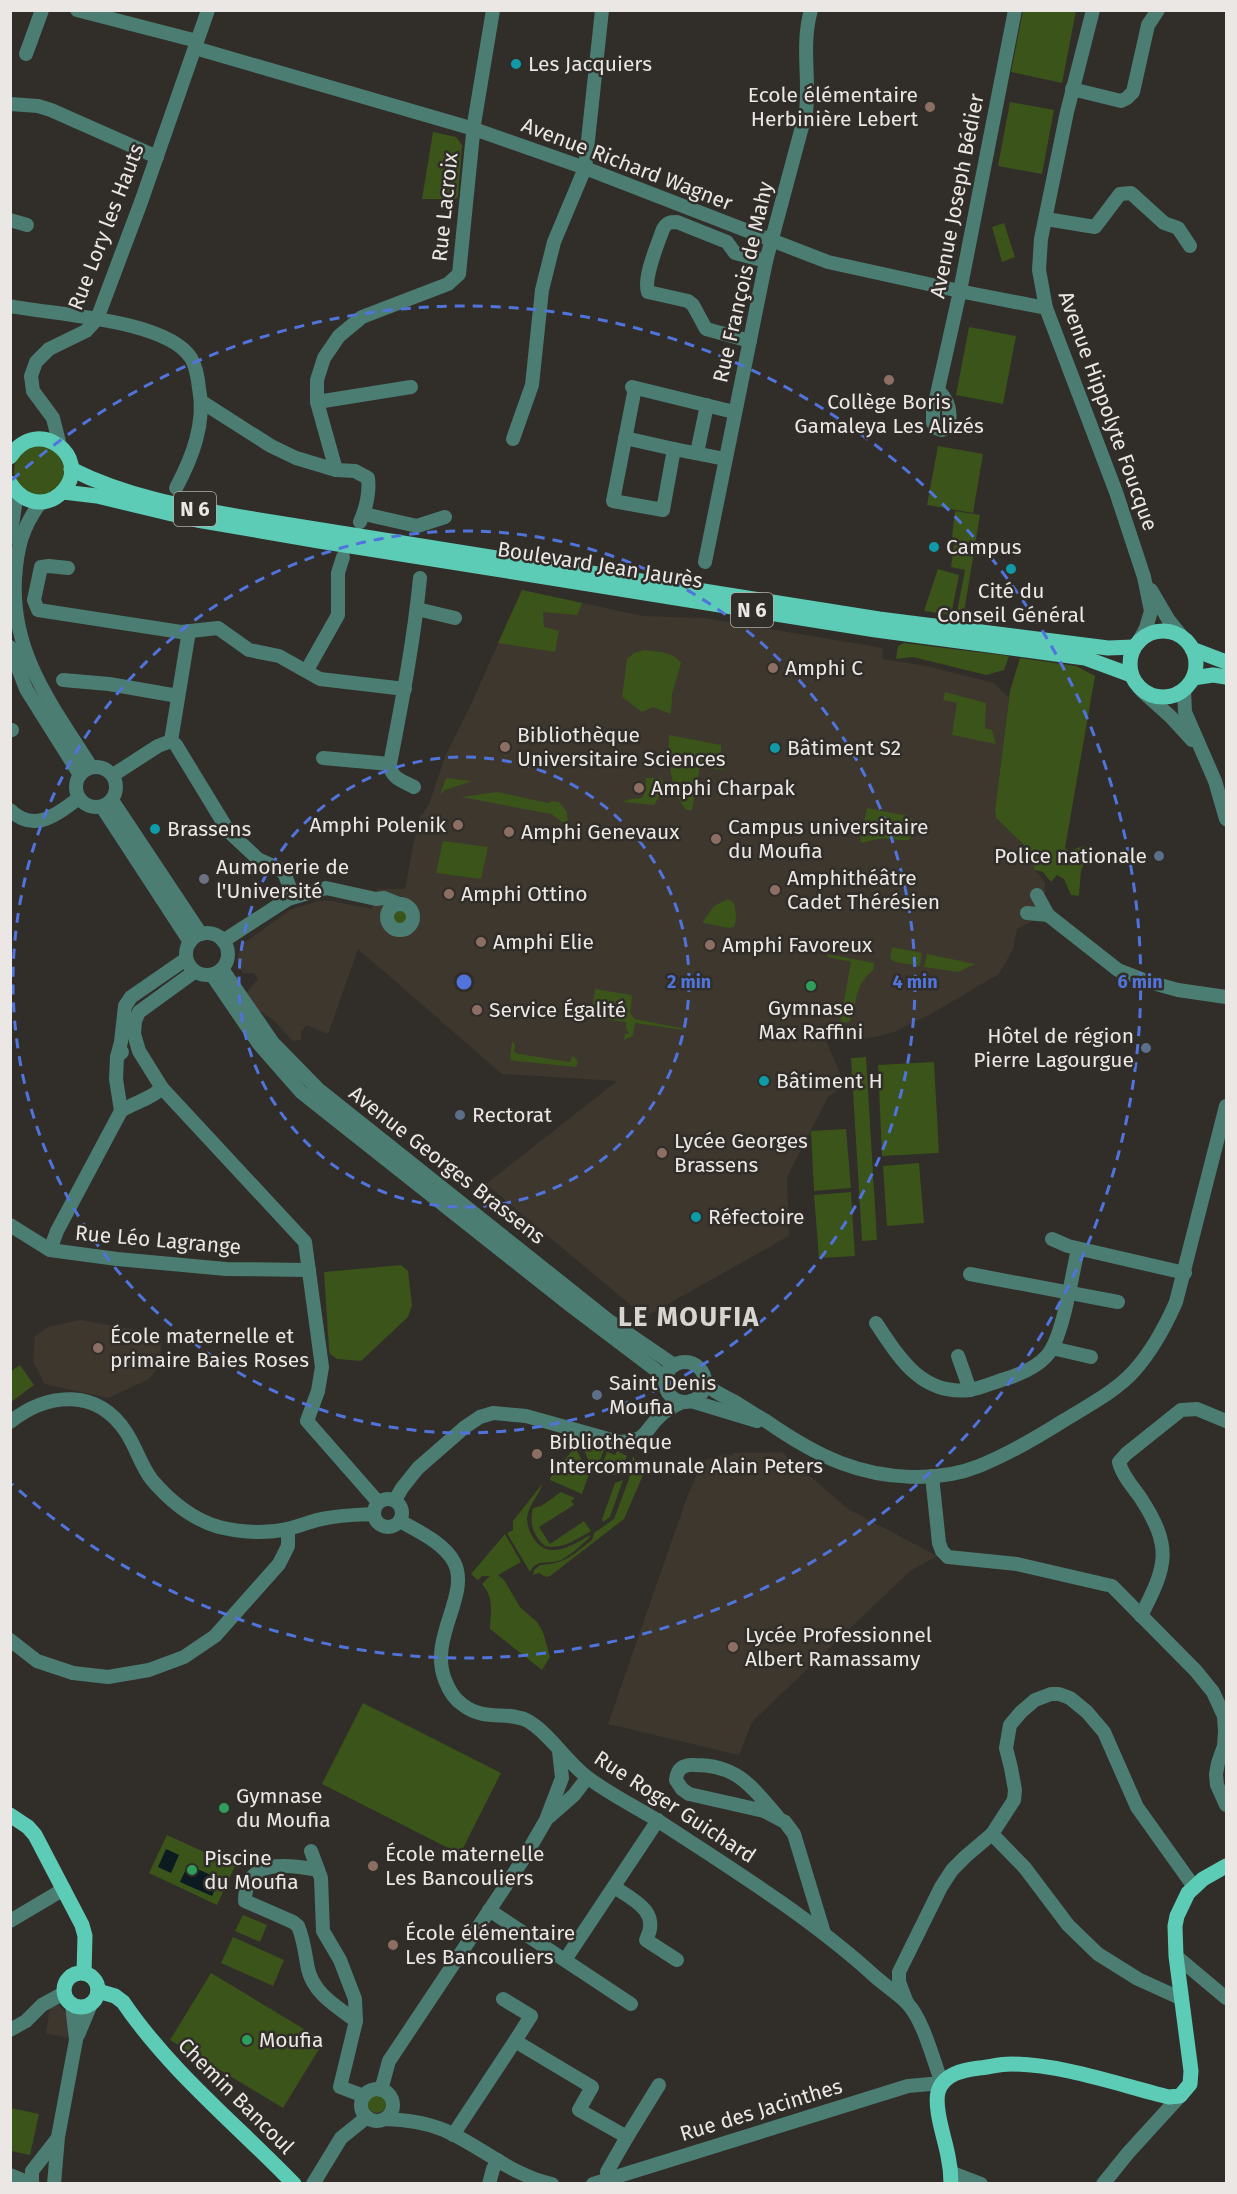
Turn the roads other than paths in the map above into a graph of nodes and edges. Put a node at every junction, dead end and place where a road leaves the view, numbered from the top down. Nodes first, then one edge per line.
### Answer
1 (42, 10) edge
2 (77, 10) edge
3 (208, 10) edge
4 (493, 10) edge
5 (602, 10) edge
6 (811, 10) edge
7 (1015, 10) edge
8 (1093, 10) edge
9 (1158, 10) edge
10 (196, 45) junction
11 (26, 54) dead end
12 (1072, 89) junction
13 (10, 104) edge
14 (474, 129) junction
15 (157, 157) junction
16 (585, 168) junction
17 (1046, 219) junction
18 (10, 220) edge
19 (27, 225) dead end
20 (772, 241) junction
21 (1190, 246) dead end
22 (766, 261) junction
23 (960, 291) junction
24 (10, 306) edge
25 (1046, 308) junction
26 (97, 319) junction
27 (750, 341) junction
28 (411, 387) dead end
29 (938, 390) dead end
30 (202, 402) junction
31 (317, 402) junction
32 (707, 405) junction
33 (735, 412) junction
34 (54, 438) junction
35 (625, 438) junction
36 (513, 439) dead end
37 (674, 449) junction
38 (12, 452) edge
39 (697, 453) junction
40 (725, 459) junction
41 (71, 469) junction
42 (336, 470) junction
43 (14, 488) edge
44 (176, 488) dead end
45 (63, 492) junction
46 (41, 502) junction
47 (445, 518) dead end
48 (322, 536) junction
49 (10, 538) edge
50 (372, 544) junction
51 (343, 557) dead end
52 (705, 562) dead end
53 (68, 568) dead end
54 (1144, 577) junction
55 (420, 578) dead end
56 (417, 609) junction
57 (455, 618) dead end
58 (189, 631) junction
59 (1137, 643) junction
60 (1188, 644) junction
61 (10, 647) edge
62 (1227, 662) edge
63 (307, 670) junction
64 (1131, 675) junction
65 (1227, 677) edge
66 (63, 681) dead end
67 (1188, 684) junction
68 (405, 689) junction
69 (1142, 691) junction
70 (178, 696) junction
71 (171, 741) junction
72 (1201, 750) junction
73 (323, 758) dead end
74 (390, 764) junction
75 (86, 771) junction
76 (113, 775) junction
77 (414, 787) dead end
78 (79, 798) junction
79 (107, 803) junction
80 (10, 810) edge
81 (1227, 819) edge
82 (1037, 895) dead end
83 (293, 896) junction
84 (394, 907) dead end
85 (1027, 913) dead end
86 (1048, 915) junction
87 (195, 938) junction
88 (223, 941) junction
89 (186, 959) junction
90 (194, 972) junction
91 (217, 972) junction
92 (1222, 996) edge
93 (139, 1051) junction
94 (117, 1057) junction
95 (118, 1088) junction
96 (162, 1088) junction
97 (136, 1101) junction
98 (1227, 1106) edge
99 (121, 1111) junction
100 (10, 1225) edge
101 (1052, 1239) dead end
102 (1078, 1249) junction
103 (50, 1250) junction
104 (309, 1270) junction
105 (1185, 1273) junction
106 (970, 1274) dead end
107 (1067, 1293) junction
108 (1118, 1302) dead end
109 (876, 1323) dead end
110 (1052, 1348) junction
111 (958, 1356) dead end
112 (1091, 1357) dead end
113 (674, 1365) junction
114 (666, 1383) junction
115 (705, 1383) junction
116 (970, 1390) junction
117 (687, 1401) junction
118 (660, 1415) junction
119 (1227, 1421) edge
120 (10, 1422) edge
121 (773, 1426) junction
122 (932, 1476) junction
123 (395, 1500) junction
124 (375, 1508) junction
125 (400, 1521) junction
126 (288, 1529) junction
127 (1141, 1617) junction
128 (10, 1640) edge
129 (1225, 1719) edge
130 (559, 1751) junction
131 (583, 1774) junction
132 (562, 1778) junction
133 (1227, 1805) edge
134 (10, 1815) edge
135 (778, 1817) junction
136 (546, 1820) junction
137 (658, 1820) junction
138 (992, 1834) junction
139 (311, 1851) dead end
140 (1227, 1866) edge
141 (318, 1870) junction
142 (614, 1887) junction
143 (1194, 1887) junction
144 (64, 1888) junction
145 (489, 1910) junction
146 (10, 1921) edge
147 (824, 1933) junction
148 (1176, 1956) junction
149 (565, 1960) junction
150 (677, 1960) dead end
151 (84, 1973) junction
152 (94, 1997) junction
153 (1227, 1998) edge
154 (68, 1999) junction
155 (503, 1999) dead end
156 (1182, 1999) junction
157 (631, 2004) dead end
158 (908, 2004) junction
159 (356, 2021) junction
160 (10, 2030) edge
161 (76, 2040) junction
162 (515, 2040) junction
163 (942, 2083) junction
164 (659, 2085) dead end
165 (381, 2090) junction
166 (364, 2096) junction
167 (1180, 2096) junction
168 (393, 2105) junction
169 (367, 2117) junction
170 (385, 2118) junction
171 (416, 2121) junction
172 (453, 2135) junction
173 (58, 2137) junction
174 (627, 2137) junction
175 (498, 2160) junction
176 (10, 2173) edge
177 (33, 2177) edge
178 (951, 2178) edge
179 (609, 2179) junction
180 (54, 2180) edge
181 (1106, 2182) edge
182 (294, 2184) edge
183 (313, 2184) edge
184 (489, 2184) edge
185 (552, 2184) edge
186 (593, 2184) edge
187 (981, 2184) edge

1 - 11 street
2 - 10 street, Avenue Richard Wagner
3 - 10 street, Rue Lory les Hauts
4 - 14 street, Rue Lacroix
5 - 16 street
6 - 20 street, Rue François de Mahy
7 - 23 street, Avenue Joseph Bédier
8 - 12 street, Avenue Hippolyte Foucque
9 - 12 street
10 - 14 street, Avenue Richard Wagner
10 - 15 street, Rue Lory les Hauts
12 - 17 street, Avenue Hippolyte Foucque
13 - 15 street
14 - 16 street, Avenue Richard Wagner
14 - 31 street, Rue Lacroix
15 - 26 street, Rue Lory les Hauts
16 - 20 street, Avenue Richard Wagner
16 - 36 street
17 - 21 street
17 - 25 street, Avenue Hippolyte Foucque
18 - 19 street
20 - 22 street, Rue François de Mahy
20 - 23 street, Avenue Richard Wagner
22 - 27 street, Rue François de Mahy
22 - 27 street
23 - 25 street, Avenue Richard Wagner
23 - 29 street, Avenue Joseph Bédier
24 - 26 street
25 - 54 street, Avenue Hippolyte Foucque
26 - 30 street
26 - 34 street, Rue Lory les Hauts
27 - 33 street, Rue François de Mahy
28 - 31 street
30 - 42 street
30 - 44 street
31 - 42 street, Rue Lacroix
32 - 33 street
32 - 35 street
32 - 39 street
33 - 40 street, Rue François de Mahy
34 - 38 main road
34 - 41 main road
35 - 37 street
35 - 37 street
37 - 39 street
39 - 40 street
40 - 52 street, Rue François de Mahy
41 - 45 main road
41 - 48 main road, Boulevard Jean Jaurès / N 6
42 - 47 street
43 - 46 main road
43 - 49 street
45 - 46 main road
45 - 48 main road, Boulevard Jean Jaurès / N 6
46 - 75 street
48 - 50 main road, Boulevard Jean Jaurès / N 6
50 - 59 main road, Boulevard Jean Jaurès / N 6
50 - 64 main road, Boulevard Jean Jaurès / N 6
51 - 63 street
53 - 58 street
54 - 59 street, Avenue Hippolyte Foucque
54 - 60 street, Avenue Hippolyte Foucque
55 - 56 street
56 - 57 street
56 - 68 street
58 - 63 street
58 - 70 street
59 - 60 main road, Boulevard Jean Jaurès / N 6
59 - 64 main road
60 - 62 main road, Boulevard Jean Jaurès / N 6
60 - 67 main road
61 - 75 street
63 - 68 street
64 - 69 main road
65 - 67 main road
66 - 70 street
67 - 69 main road
67 - 72 street
68 - 74 street
69 - 72 street
70 - 71 street
71 - 76 street
71 - 83 street
72 - 81 street
73 - 74 street
74 - 77 street
75 - 76 street
75 - 78 street
76 - 79 street
78 - 79 street
78 - 80 street
79 - 87 street
82 - 86 street
83 - 84 street
83 - 88 street
85 - 86 street
86 - 92 street
87 - 88 street
87 - 89 street
88 - 91 street
89 - 90 street
89 - 94 street
90 - 91 street
90 - 93 street
91 - 113 street, Avenue Georges Brassens
91 - 114 street, Avenue Georges Brassens
93 - 94 street
93 - 96 street
94 - 95 street
95 - 97 street
95 - 99 street
96 - 97 street
96 - 104 street
97 - 99 street
98 - 105 street
99 - 103 street
100 - 103 street, Rue Léo Lagrange
101 - 102 street
102 - 105 street
102 - 107 street
103 - 104 street, Rue Léo Lagrange
104 - 124 street
105 - 122 street
106 - 107 street
107 - 108 street
107 - 110 street
109 - 116 street
110 - 112 street
110 - 116 street
111 - 116 street
113 - 114 street
113 - 115 street
114 - 117 street
114 - 118 street
115 - 117 street
115 - 121 street
117 - 118 street
117 - 121 street
118 - 123 street
119 - 127 street
120 - 126 street
121 - 122 street
122 - 127 street
123 - 124 street
123 - 125 street
124 - 125 street
124 - 126 street
125 - 130 street, Rue Roger Guichard
126 - 128 street
127 - 129 street
129 - 133 street
130 - 131 street, Rue Roger Guichard
130 - 132 street
131 - 132 street
131 - 136 street
131 - 137 street, Rue Roger Guichard
132 - 136 street
134 - 144 main road
135 - 135 street
135 - 147 street
136 - 145 street
137 - 142 street
137 - 147 street, Rue Roger Guichard
138 - 143 street
138 - 156 street
138 - 158 street
139 - 141 street
140 - 143 main road
141 - 159 street
141 - 159 street
142 - 149 street
142 - 150 street
143 - 148 main road
144 - 146 street
144 - 151 main road
145 - 149 street
145 - 165 street
147 - 158 street, Rue Roger Guichard
148 - 153 street
148 - 156 main road
149 - 157 street
151 - 152 main road, Chemin Bancoul
151 - 154 main road, Chemin Bancoul
152 - 154 main road, Chemin Bancoul
152 - 161 street
152 - 182 main road, Chemin Bancoul
154 - 160 street, Chemin Bancoul
154 - 161 street
155 - 162 street
156 - 167 main road
158 - 163 street, Rue Roger Guichard
159 - 166 street
161 - 173 street
162 - 172 street
162 - 174 street
163 - 167 main road
163 - 178 main road
163 - 179 street, Rue des Jacinthes
164 - 174 street
165 - 166 street
165 - 168 street
166 - 169 street
167 - 181 street
168 - 170 street
168 - 171 street
169 - 170 street
169 - 183 street
170 - 171 street
171 - 172 street
172 - 175 street
173 - 177 street
173 - 180 street
174 - 179 street
175 - 184 street
175 - 185 street
176 - 177 street
177 - 180 street
178 - 187 street
179 - 186 street, Rue des Jacinthes

